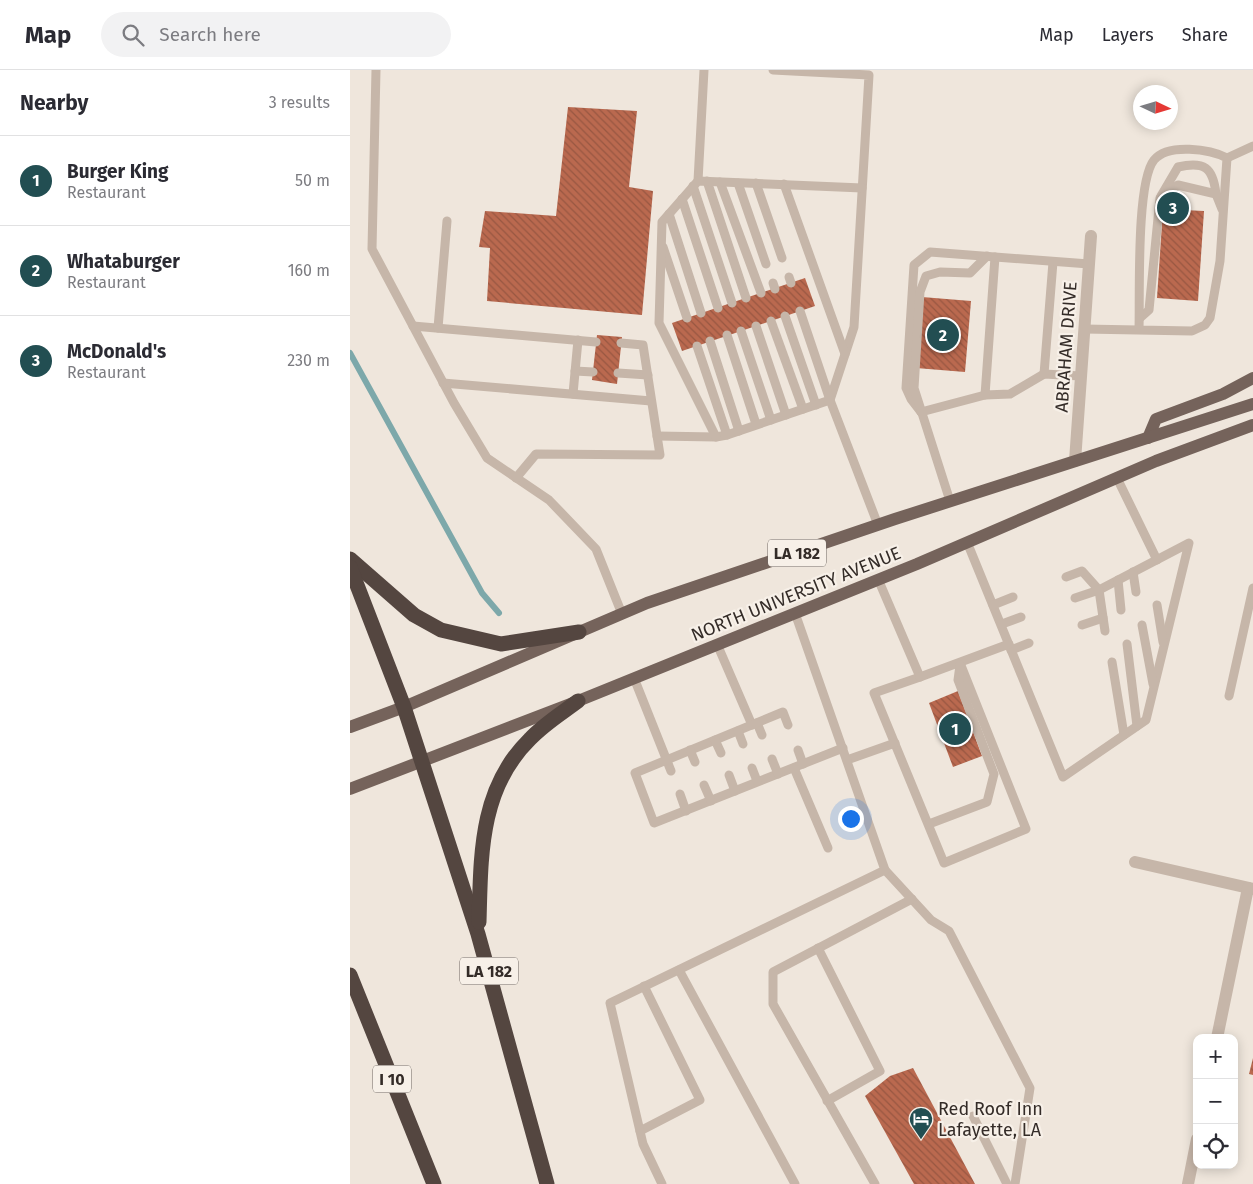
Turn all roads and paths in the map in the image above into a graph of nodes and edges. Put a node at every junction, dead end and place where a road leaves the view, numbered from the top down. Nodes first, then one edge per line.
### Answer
1 (376, 70) edge
2 (704, 70) edge
3 (773, 70) edge
4 (813, 71) edge
5 (1253, 146) edge
6 (1227, 158) junction
7 (720, 182) junction
8 (699, 183) junction
9 (738, 183) junction
10 (756, 183) junction
11 (784, 184) junction
12 (862, 188) junction
13 (1216, 194) junction
14 (1160, 198) junction
15 (682, 199) junction
16 (1223, 211) junction
17 (669, 214) junction
18 (447, 221) dead end
19 (1091, 236) dead end
20 (662, 242) junction
21 (991, 257) junction
22 (782, 258) dead end
23 (1053, 262) junction
24 (766, 264) dead end
25 (1089, 264) junction
26 (761, 293) dead end
27 (746, 298) dead end
28 (732, 303) dead end
29 (718, 308) dead end
30 (800, 311) dead end
31 (701, 313) dead end
32 (785, 316) dead end
33 (688, 318) dead end
34 (1140, 318) junction
35 (771, 321) dead end
36 (413, 326) junction
37 (756, 326) dead end
38 (438, 328) junction
39 (1084, 329) junction
40 (1139, 330) junction
41 (741, 331) dead end
42 (727, 336) dead end
43 (578, 340) junction
44 (710, 341) dead end
45 (596, 342) dead end
46 (621, 343) dead end
47 (697, 346) dead end
48 (845, 354) junction
49 (575, 371) junction
50 (593, 372) dead end
51 (618, 373) dead end
52 (1044, 374) junction
53 (648, 375) junction
54 (1081, 376) junction
55 (1253, 378) edge
56 (444, 384) junction
57 (573, 394) junction
58 (985, 395) junction
59 (830, 400) junction
60 (651, 401) junction
61 (1253, 404) edge
62 (816, 405) junction
63 (803, 409) junction
64 (921, 412) junction
65 (786, 415) junction
66 (771, 420) junction
67 (756, 424) junction
68 (1253, 425) edge
69 (739, 431) junction
70 (727, 435) junction
71 (657, 436) junction
72 (716, 437) junction
73 (1148, 438) junction
74 (1075, 461) junction
75 (516, 478) junction
76 (1117, 478) junction
77 (950, 501) junction
78 (878, 525) junction
79 (967, 542) junction
80 (350, 559) edge
81 (1154, 565) junction
82 (350, 567) edge
83 (1133, 572) junction
84 (1066, 577) dead end
85 (878, 579) junction
86 (1118, 580) junction
87 (1253, 588) edge
88 (1099, 590) junction
89 (1136, 592) dead end
90 (1013, 597) dead end
91 (1075, 598) dead end
92 (993, 605) junction
93 (1157, 605) dead end
94 (1121, 610) dead end
95 (795, 613) junction
96 (622, 614) junction
97 (1021, 617) dead end
98 (1103, 618) junction
99 (1002, 624) junction
100 (1142, 625) dead end
101 (1082, 626) dead end
102 (1105, 631) dead end
103 (579, 632) junction
104 (717, 644) junction
105 (1029, 644) dead end
106 (1127, 644) dead end
107 (1010, 647) junction
108 (1163, 648) junction
109 (1112, 662) dead end
110 (960, 663) junction
111 (920, 677) junction
112 (634, 678) junction
113 (1154, 688) junction
114 (1228, 696) dead end
115 (578, 701) junction
116 (404, 706) junction
117 (754, 724) junction
118 (788, 725) dead end
119 (1137, 726) junction
120 (350, 727) edge
121 (738, 731) junction
122 (762, 735) dead end
123 (1124, 735) junction
124 (716, 740) junction
125 (895, 743) junction
126 (743, 744) dead end
127 (843, 748) junction
128 (690, 750) junction
129 (798, 750) dead end
130 (720, 753) dead end
131 (772, 759) dead end
132 (667, 760) junction
133 (847, 760) junction
134 (422, 762) junction
135 (695, 762) dead end
136 (803, 764) junction
137 (752, 768) dead end
138 (794, 768) junction
139 (671, 771) dead end
140 (778, 774) junction
141 (729, 775) dead end
142 (757, 782) junction
143 (704, 785) dead end
144 (350, 789) edge
145 (735, 791) junction
146 (680, 794) dead end
147 (711, 801) junction
148 (686, 811) junction
149 (929, 824) junction
150 (828, 848) dead end
151 (1136, 862) dead end
152 (885, 870) junction
153 (1250, 888) edge
154 (912, 899) junction
155 (478, 934) junction
156 (818, 948) junction
157 (679, 970) junction
158 (350, 975) edge
159 (644, 986) junction
160 (1219, 1034) edge
161 (828, 1101) junction
162 (973, 1116) dead end
163 (640, 1131) junction
164 (1193, 1160) edge
165 (434, 1184) edge
166 (547, 1184) edge
167 (662, 1184) edge
168 (795, 1184) edge
169 (875, 1184) edge
170 (1006, 1184) edge
171 (1015, 1184) edge
172 (1188, 1184) edge

1 - 36 lane
2 - 8 lane
3 - 4 lane
4 - 12 lane
5 - 6 lane
6 - 16 lane
6 - 34 lane
7 - 8 lane
7 - 9 lane
7 - 26 lane
8 - 15 lane
8 - 27 lane
8 - 28 lane
9 - 10 lane
9 - 24 lane
10 - 11 lane
10 - 22 lane
11 - 12 lane
11 - 48 lane
12 - 48 lane
13 - 14 lane
13 - 14 lane
13 - 16 lane
14 - 34 lane
15 - 17 lane
15 - 29 lane
16 - 40 lane
17 - 20 lane
17 - 31 lane
18 - 38 lane
19 - 25 street, ABRAHAM DRIVE
20 - 33 lane
20 - 72 lane
21 - 23 lane
21 - 58 lane
21 - 64 lane
21 - 64 lane
23 - 25 lane
23 - 52 lane
25 - 39 street, ABRAHAM DRIVE
30 - 59 lane
32 - 62 lane
34 - 40 lane
35 - 63 lane
36 - 38 lane
36 - 56 lane
37 - 65 lane
38 - 43 lane
39 - 40 lane
39 - 54 street, ABRAHAM DRIVE
41 - 66 lane
42 - 67 lane
43 - 45 lane
43 - 49 lane
44 - 69 lane
46 - 53 lane
47 - 70 lane
48 - 59 lane
49 - 50 lane
49 - 57 lane
51 - 53 lane
52 - 54 lane
52 - 58 lane
53 - 60 lane
54 - 74 street, ABRAHAM DRIVE
55 - 73 main road
56 - 57 lane
56 - 75 lane
57 - 60 lane
58 - 64 lane
59 - 62 lane
59 - 78 lane
60 - 71 lane
61 - 73 main road, NORTH UNIVERSITY AVENUE / LA 182
62 - 63 lane
63 - 65 lane
64 - 77 lane
65 - 66 lane
66 - 67 lane
67 - 69 lane
68 - 76 main road, NORTH UNIVERSITY AVENUE
69 - 70 lane
70 - 72 lane
71 - 72 lane
71 - 75 lane
73 - 74 main road, NORTH UNIVERSITY AVENUE / LA 182
74 - 77 main road, NORTH UNIVERSITY AVENUE / LA 182
75 - 96 lane
76 - 79 main road, NORTH UNIVERSITY AVENUE
76 - 81 lane
77 - 78 main road, NORTH UNIVERSITY AVENUE / LA 182
78 - 96 main road, NORTH UNIVERSITY AVENUE / LA 182
79 - 85 main road, NORTH UNIVERSITY AVENUE
79 - 92 lane
80 - 103 highway
81 - 83 lane
81 - 108 lane
82 - 116 highway
83 - 86 lane
83 - 89 lane
84 - 88 lane
85 - 95 main road, NORTH UNIVERSITY AVENUE
85 - 111 lane
86 - 88 lane
86 - 94 lane
87 - 114 lane
88 - 91 lane
88 - 98 lane
90 - 92 lane
92 - 99 lane
93 - 108 lane
95 - 104 main road, NORTH UNIVERSITY AVENUE
95 - 127 lane
96 - 103 main road, NORTH UNIVERSITY AVENUE / LA 182
97 - 99 lane
98 - 101 lane
98 - 102 lane
99 - 107 lane
100 - 113 lane
103 - 116 main road, NORTH UNIVERSITY AVENUE / LA 182
104 - 112 main road, NORTH UNIVERSITY AVENUE
104 - 117 lane
105 - 107 lane
106 - 119 lane
107 - 110 lane
107 - 123 lane
108 - 113 lane
109 - 123 lane
110 - 111 lane
110 - 149 lane
110 - 149 lane
111 - 125 lane
112 - 115 main road, NORTH UNIVERSITY AVENUE
112 - 132 lane
113 - 119 lane
115 - 134 main road, NORTH UNIVERSITY AVENUE
115 - 155 highway
116 - 120 main road, NORTH UNIVERSITY AVENUE / LA 182
116 - 134 highway
117 - 118 lane
117 - 121 lane
117 - 122 lane
119 - 123 lane
121 - 124 lane
121 - 126 lane
124 - 128 lane
124 - 130 lane
125 - 133 lane
125 - 149 lane
127 - 133 lane
127 - 136 lane
128 - 132 lane
128 - 135 lane
129 - 136 lane
131 - 140 lane
132 - 139 lane
132 - 148 lane
133 - 152 lane
134 - 144 main road, NORTH UNIVERSITY AVENUE
134 - 155 highway, LA 182
136 - 138 lane
137 - 142 lane
138 - 140 lane
138 - 150 lane
140 - 142 lane
141 - 145 lane
142 - 145 lane
143 - 147 lane
145 - 147 lane
146 - 148 lane
147 - 148 lane
151 - 153 street
152 - 154 lane
152 - 157 lane
153 - 160 street
154 - 156 lane
154 - 171 lane
155 - 166 highway, LA 182
156 - 161 lane
156 - 161 lane
157 - 159 lane
157 - 168 lane
158 - 165 highway, I 10
159 - 163 lane
159 - 163 lane
161 - 169 lane
162 - 170 lane
163 - 167 lane
164 - 172 street

